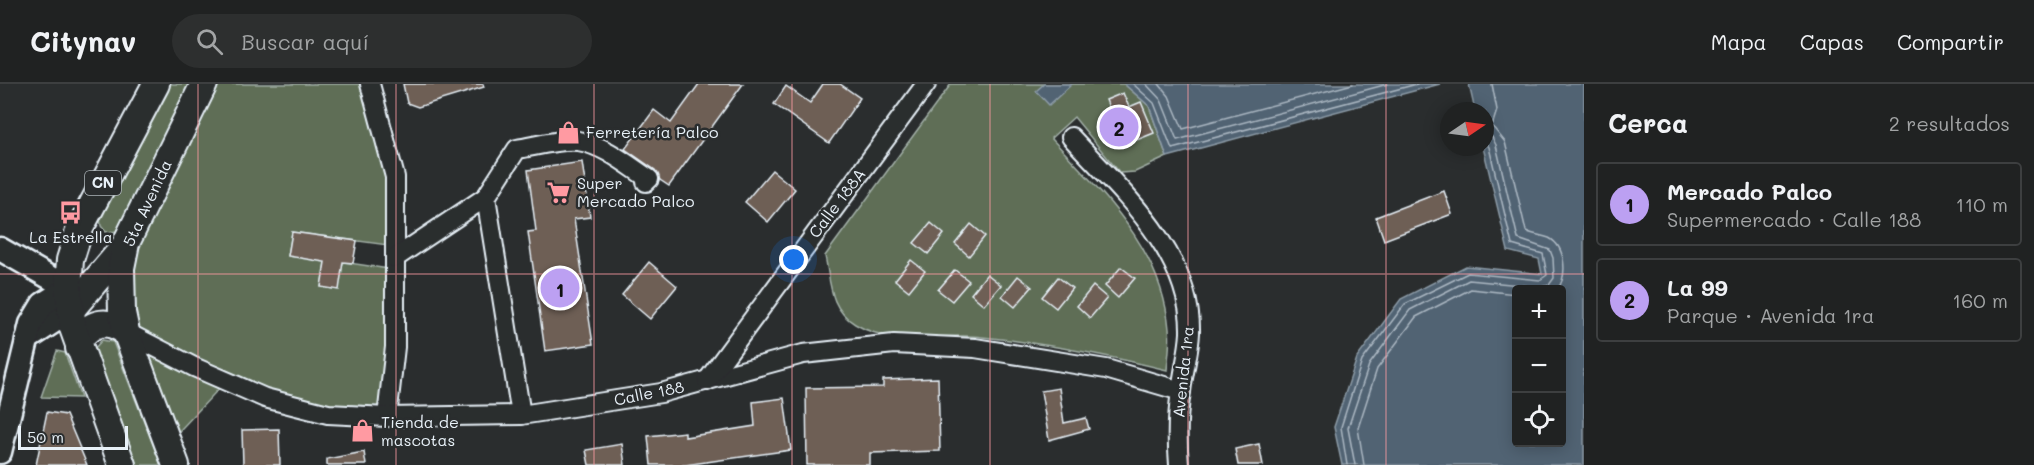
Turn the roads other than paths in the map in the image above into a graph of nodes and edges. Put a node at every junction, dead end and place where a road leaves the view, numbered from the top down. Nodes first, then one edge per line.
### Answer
1 (156, 84) edge
2 (204, 84) edge
3 (370, 84) edge
4 (926, 84) edge
5 (1071, 137) dead end
6 (646, 182) dead end
7 (486, 197) junction
8 (84, 219) junction
9 (0, 249) edge
10 (120, 251) junction
11 (395, 258) junction
12 (74, 298) junction
13 (126, 332) junction
14 (79, 348) junction
15 (707, 381) junction
16 (1181, 391) junction
17 (521, 415) junction
18 (387, 417) junction
19 (0, 452) edge
20 (122, 465) edge
21 (176, 465) edge
22 (1179, 465) edge

1 - 8 highway, CN
2 - 10 highway, 5ta Avenida
3 - 11 street
4 - 15 street, Calle 188A
5 - 16 street, Avenida 1ra
6 - 7 street
7 - 11 street
7 - 17 street
8 - 10 highway
8 - 12 highway, CN
9 - 12 main road
10 - 12 highway
10 - 13 highway, 5ta Avenida
11 - 18 street
12 - 13 highway
12 - 14 highway, CN
12 - 19 main road
13 - 14 highway
13 - 18 street, Calle 188
13 - 21 highway, 5ta Avenida
14 - 20 highway, CN
15 - 16 street, Calle 188
15 - 17 street, Calle 188
16 - 22 street, Avenida 1ra
17 - 18 street, Calle 188

